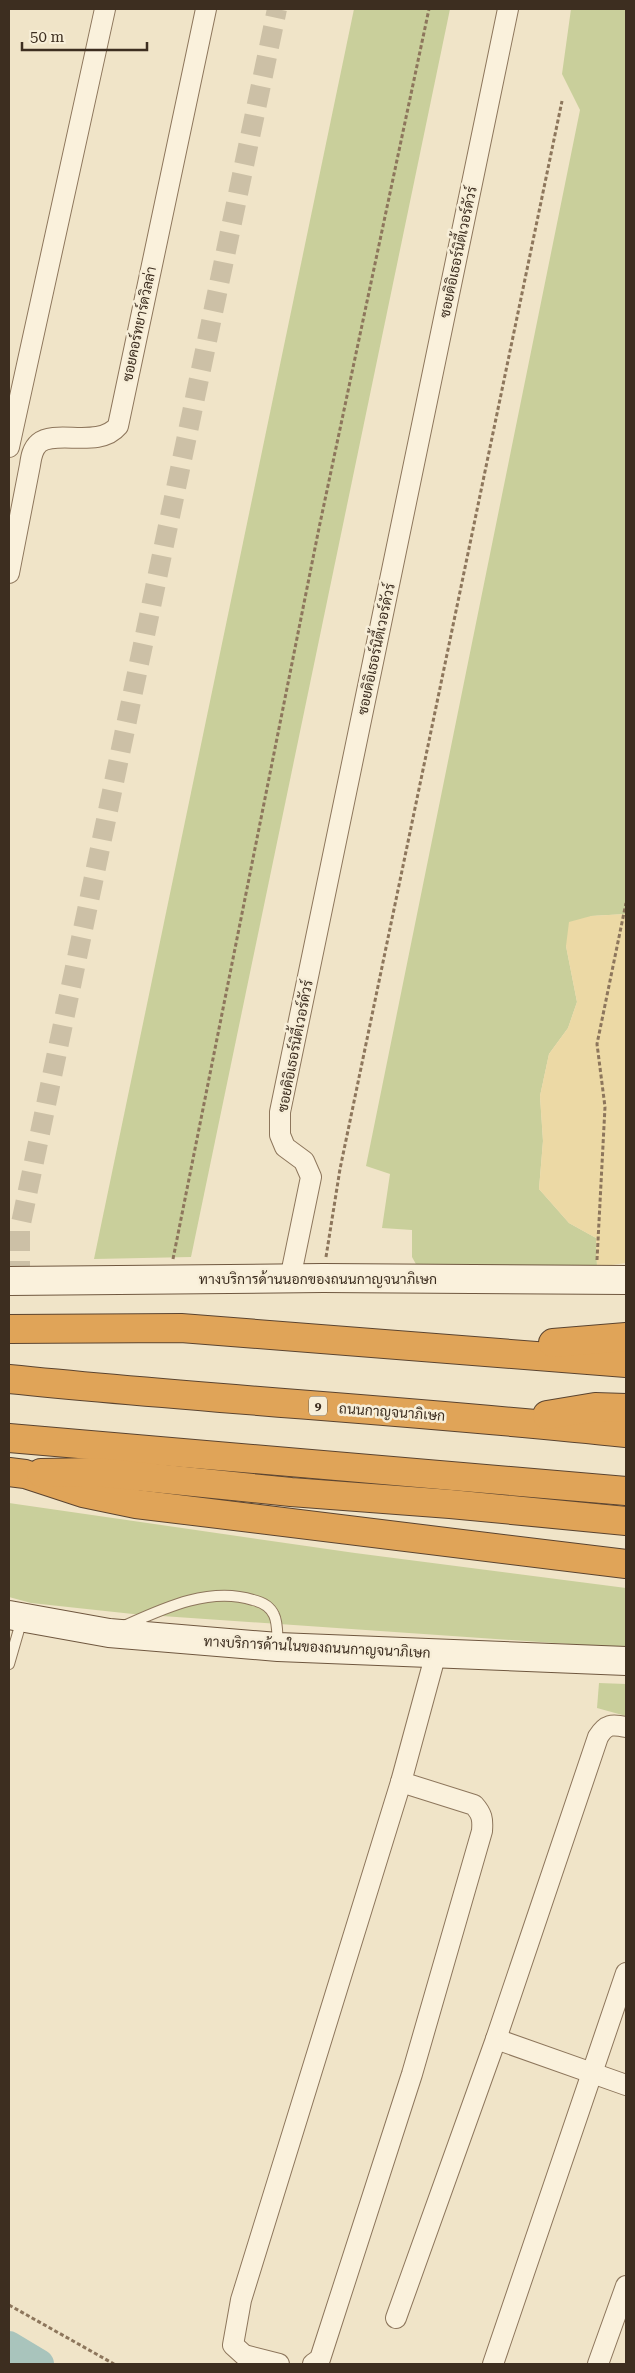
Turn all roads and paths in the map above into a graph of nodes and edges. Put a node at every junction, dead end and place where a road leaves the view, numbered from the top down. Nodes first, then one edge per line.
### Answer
1 (105, 9) edge
2 (206, 9) edge
3 (429, 9) edge
4 (508, 9) edge
5 (562, 101) dead end
6 (9, 447) edge
7 (9, 573) edge
8 (626, 903) edge
9 (322, 1278) junction
10 (290, 1279) junction
11 (169, 1280) junction
12 (596, 1280) junction
13 (626, 1280) edge
14 (9, 1281) edge
15 (9, 1329) edge
16 (626, 1337) edge
17 (469, 1349) junction
18 (626, 1363) edge
19 (9, 1379) edge
20 (626, 1408) edge
21 (513, 1421) junction
22 (626, 1433) edge
23 (9, 1438) edge
24 (17, 1473) edge
25 (626, 1491) edge
26 (622, 1520) edge
27 (626, 1564) edge
28 (16, 1616) edge
29 (109, 1632) junction
30 (278, 1647) junction
31 (436, 1653) junction
32 (626, 1661) edge
33 (9, 1664) edge
34 (626, 1726) edge
35 (401, 1782) junction
36 (626, 1973) edge
37 (496, 2039) junction
38 (592, 2072) junction
39 (626, 2084) edge
40 (626, 2286) edge
41 (9, 2305) edge
42 (396, 2318) dead end
43 (114, 2364) edge
44 (279, 2364) edge
45 (313, 2364) edge
46 (493, 2364) edge
47 (598, 2364) edge

1 - 6 street
2 - 7 street, ซอยคอร์ทยาร์ดวิลล่า
3 - 11 path
4 - 10 street, ซอยดิอิเธอร์นิตี้เวอร์ดัวร์
5 - 9 path
8 - 12 path
9 - 10 main road, ทางบริการด้านนอกของถนนกาญจนาภิเษก
9 - 12 main road, ทางบริการด้านนอกของถนนกาญจนาภิเษก
10 - 11 main road, ทางบริการด้านนอกของถนนกาญจนาภิเษก
11 - 14 main road, ทางบริการด้านนอกของถนนกาญจนาภิเษก
12 - 13 main road, ทางบริการด้านนอกของถนนกาญจนาภิเษก
15 - 17 highway
16 - 17 highway
17 - 18 highway
19 - 21 highway, ถนนกาญจนาภิเษก / 9
20 - 21 highway
21 - 22 highway, ถนนกาญจนาภิเษก / 9
23 - 25 highway
24 - 26 highway
24 - 27 highway
28 - 29 main road, ทางบริการด้านในของถนนกาญจนาภิเษก
28 - 33 lane
29 - 30 main road, ทางบริการด้านในของถนนกาญจนาภิเษก
29 - 30 lane
30 - 31 main road, ทางบริการด้านในของถนนกาญจนาภิเษก
31 - 32 main road, ทางบริการด้านในของถนนกาญจนาภิเษก
31 - 35 street
34 - 37 street
35 - 44 street
35 - 45 street
36 - 38 street
37 - 38 street
37 - 42 street
38 - 39 street
38 - 46 street
40 - 47 street
41 - 43 path

